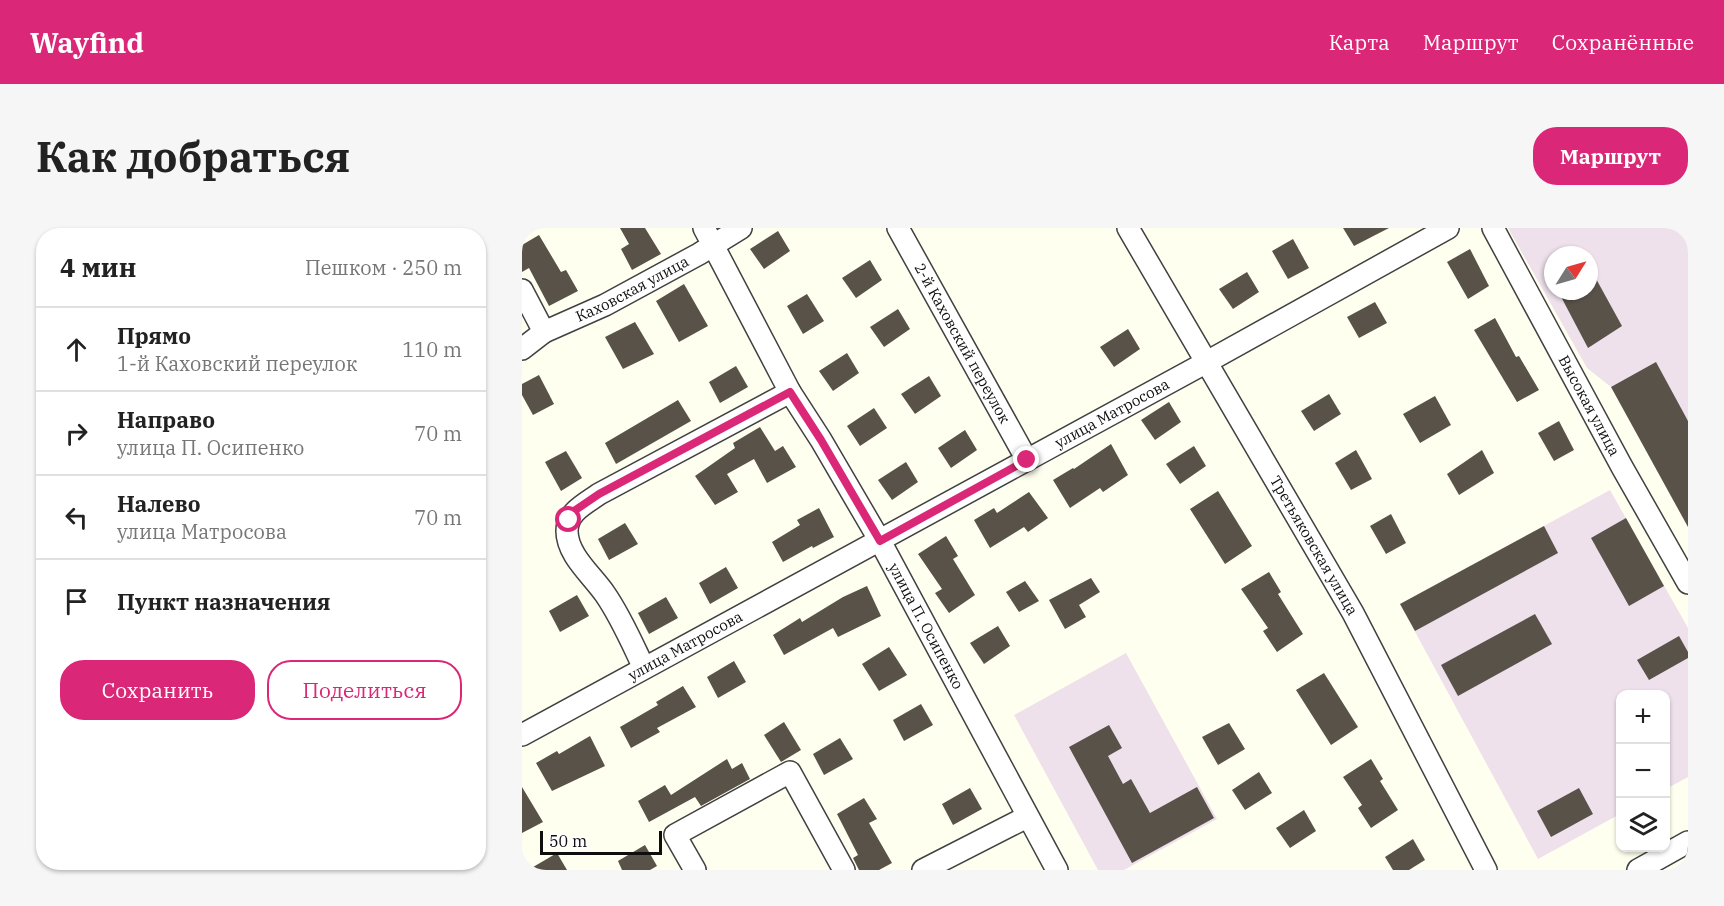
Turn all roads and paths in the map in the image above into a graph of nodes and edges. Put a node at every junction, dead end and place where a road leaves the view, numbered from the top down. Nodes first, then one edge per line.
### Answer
1 (741, 228) edge
2 (898, 228) edge
3 (1128, 228) edge
4 (1448, 228) edge
5 (1493, 228) edge
6 (708, 236) edge
7 (522, 290) edge
8 (544, 332) junction
9 (522, 349) edge
10 (1205, 363) junction
11 (790, 392) junction
12 (1027, 460) junction
13 (880, 541) junction
14 (1688, 583) edge
15 (645, 668) junction
16 (522, 735) edge
17 (1027, 817) junction
18 (1688, 842) edge
19 (695, 870) edge
20 (844, 870) edge
21 (922, 870) edge
22 (1057, 870) edge
23 (1486, 870) edge
24 (1638, 870) edge

1 - 6 street, Каховская улица
2 - 12 street, 2-й Каховский переулок
3 - 10 street, Третьяковская улица
4 - 10 street, улица Матросова
5 - 14 street, Высокая улица
6 - 8 street, Каховская улица
6 - 11 street, улица П. Осипенко
7 - 8 street
8 - 9 street, Каховская улица
10 - 12 street, улица Матросова
10 - 23 street, Третьяковская улица
11 - 13 street, улица П. Осипенко
11 - 15 street
12 - 13 street, улица Матросова
13 - 15 street, улица Матросова
13 - 17 street, улица П. Осипенко
15 - 16 street, улица Матросова
17 - 21 street
17 - 22 street, улица П. Осипенко
18 - 24 street
19 - 20 street

